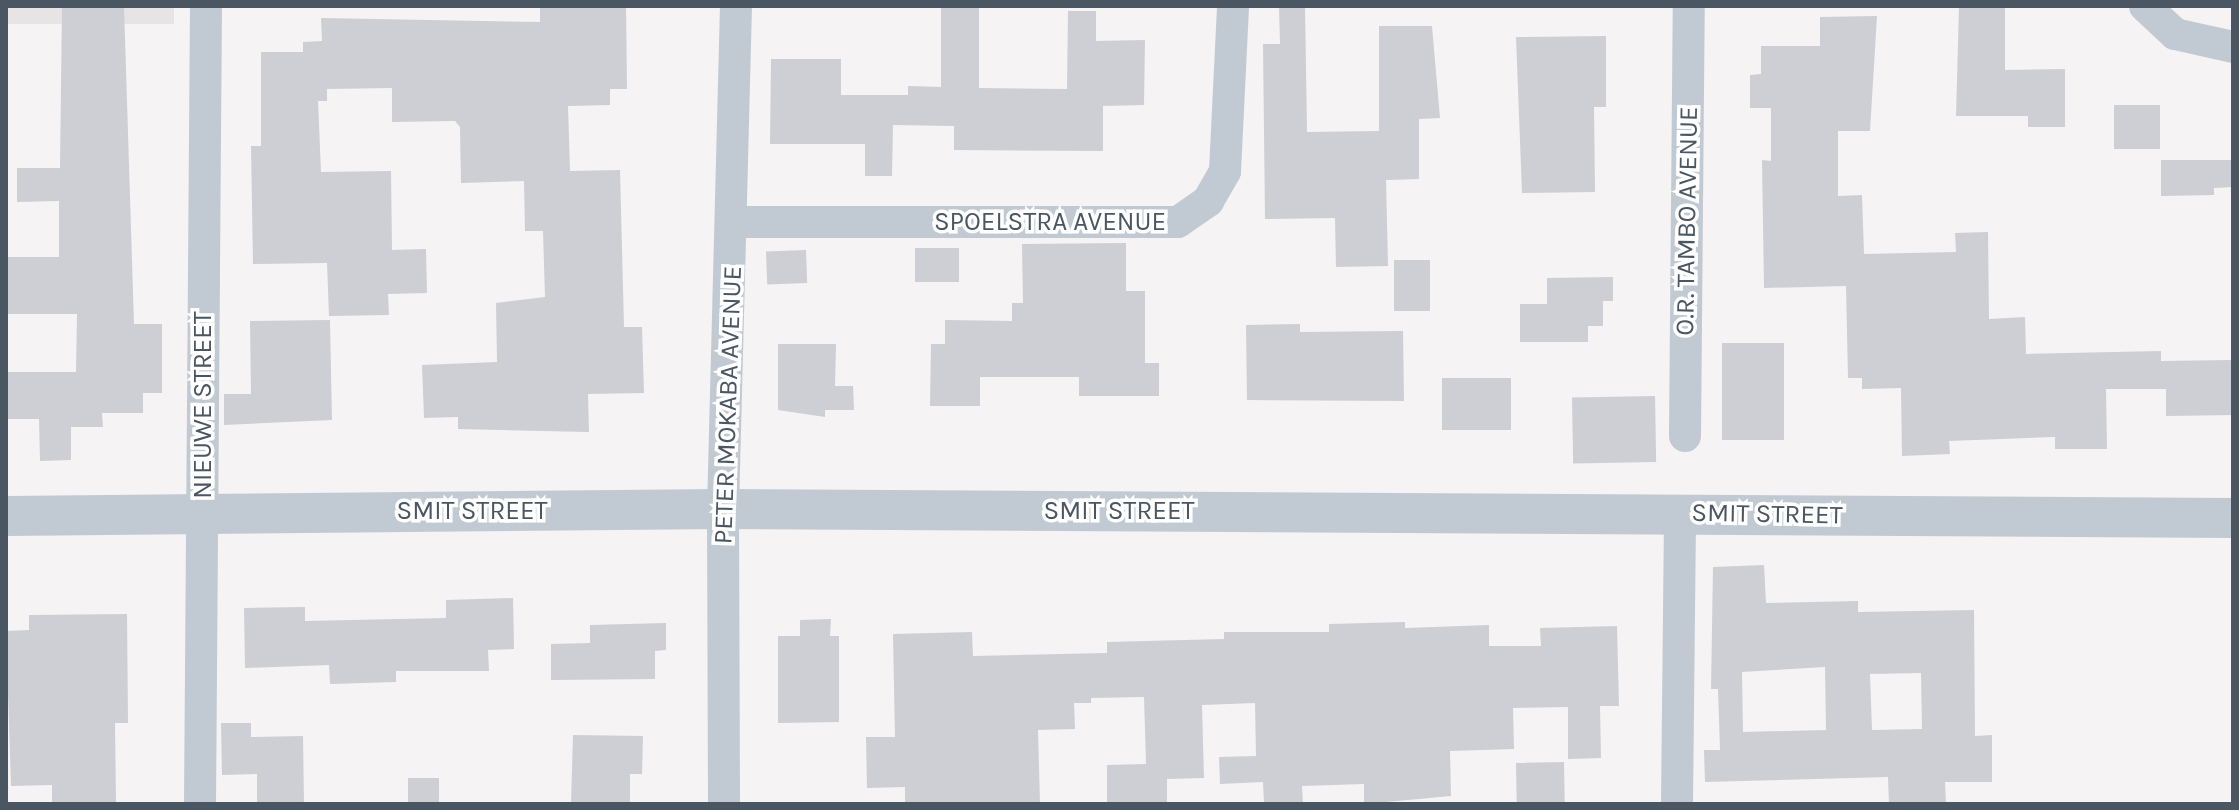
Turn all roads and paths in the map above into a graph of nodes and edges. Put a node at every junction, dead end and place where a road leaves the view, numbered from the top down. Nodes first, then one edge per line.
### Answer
1 (206, 6) edge
2 (736, 6) edge
3 (1233, 6) edge
4 (1689, 6) edge
5 (2145, 6) edge
6 (2233, 47) edge
7 (734, 222) junction
8 (1685, 436) dead end
9 (723, 509) junction
10 (1680, 513) junction
11 (202, 514) junction
12 (6, 516) edge
13 (2233, 518) edge
14 (200, 804) edge
15 (724, 804) edge
16 (1677, 804) edge

1 - 11 street, NIEUWE STREET
2 - 7 street, PETER MOKABA AVENUE
3 - 7 street, SPOELSTRA AVENUE
4 - 8 street, O.R. TAMBO AVENUE
5 - 6 street
7 - 9 street, PETER MOKABA AVENUE
9 - 10 street, SMIT STREET
9 - 11 street, SMIT STREET
9 - 15 street, PETER MOKABA AVENUE
10 - 13 street, SMIT STREET
10 - 16 street
11 - 12 street, SMIT STREET
11 - 14 street, NIEUWE STREET

